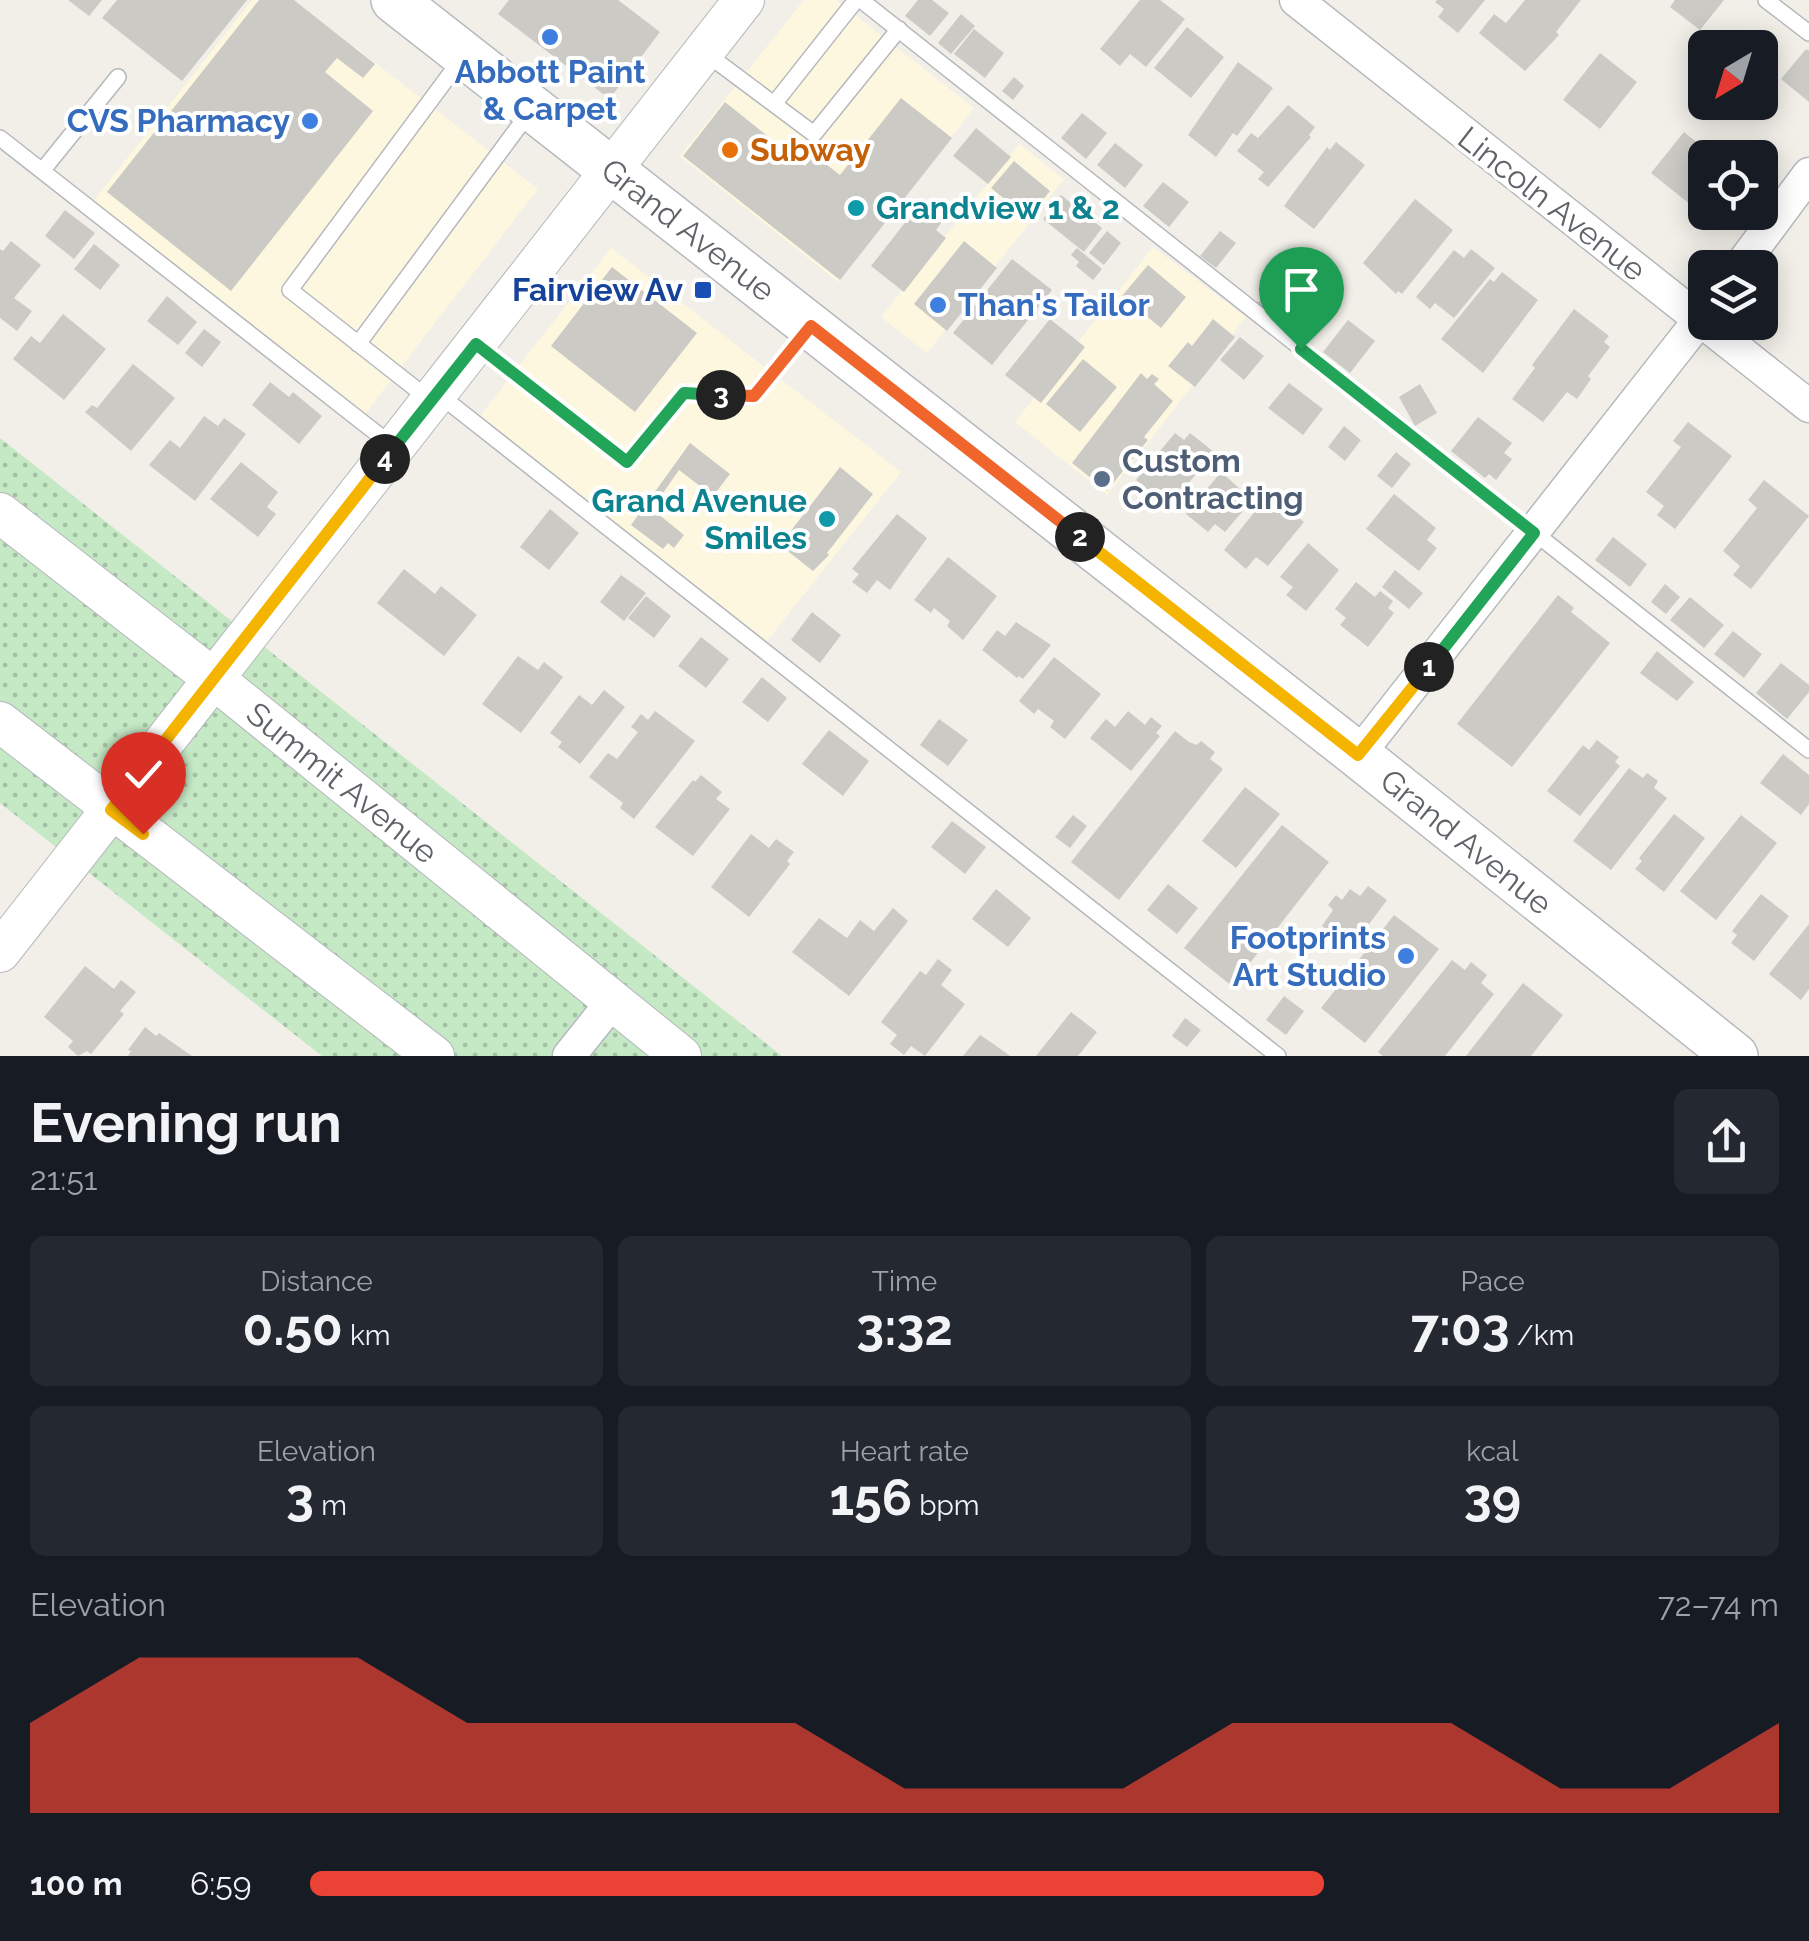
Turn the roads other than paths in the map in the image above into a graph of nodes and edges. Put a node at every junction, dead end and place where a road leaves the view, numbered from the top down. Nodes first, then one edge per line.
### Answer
1 (394, 0) edge
2 (744, 0) edge
3 (859, 0) edge
4 (1296, 0) edge
5 (1766, 0) edge
6 (899, 30) junction
7 (1809, 34) edge
8 (704, 52) junction
9 (464, 55) junction
10 (118, 77) dead end
11 (774, 104) junction
12 (533, 108) junction
13 (0, 138) edge
14 (612, 170) junction
15 (42, 171) junction
16 (1809, 174) edge
17 (1752, 250) edge
18 (1688, 306) edge
19 (811, 326) junction
20 (1688, 335) edge
21 (1730, 340) edge
22 (358, 344) junction
23 (476, 344) junction
24 (434, 397) junction
25 (1809, 406) edge
26 (394, 448) junction
27 (0, 513) edge
28 (1534, 533) junction
29 (214, 678) junction
30 (0, 722) edge
31 (1809, 750) edge
32 (1358, 755) junction
33 (111, 810) junction
34 (0, 952) edge
35 (612, 1002) junction
36 (434, 1056) edge
37 (569, 1056) edge
38 (681, 1056) edge
39 (1278, 1056) edge
40 (1735, 1056) edge

1 - 9 main road, Grand Avenue
2 - 8 street
3 - 6 lane
3 - 11 lane
4 - 18 street, Lincoln Avenue
5 - 7 lane
6 - 11 lane
6 - 28 lane
8 - 11 lane
8 - 14 street
9 - 12 main road, Grand Avenue
9 - 22 lane
10 - 15 lane
12 - 14 main road, Grand Avenue
12 - 22 lane
13 - 15 lane
14 - 19 main road, Grand Avenue
14 - 23 street
15 - 26 lane
16 - 17 street
19 - 23 lane
19 - 32 main road, Grand Avenue
20 - 28 street
21 - 25 street, Lincoln Avenue
22 - 24 lane
23 - 24 street
24 - 26 street
24 - 39 lane
26 - 29 street
27 - 29 street, Summit Avenue
28 - 31 lane
28 - 32 street
29 - 33 street
29 - 35 street, Summit Avenue
30 - 33 street
32 - 40 main road, Grand Avenue
33 - 34 street
33 - 36 street
35 - 37 street
35 - 38 street, Summit Avenue

